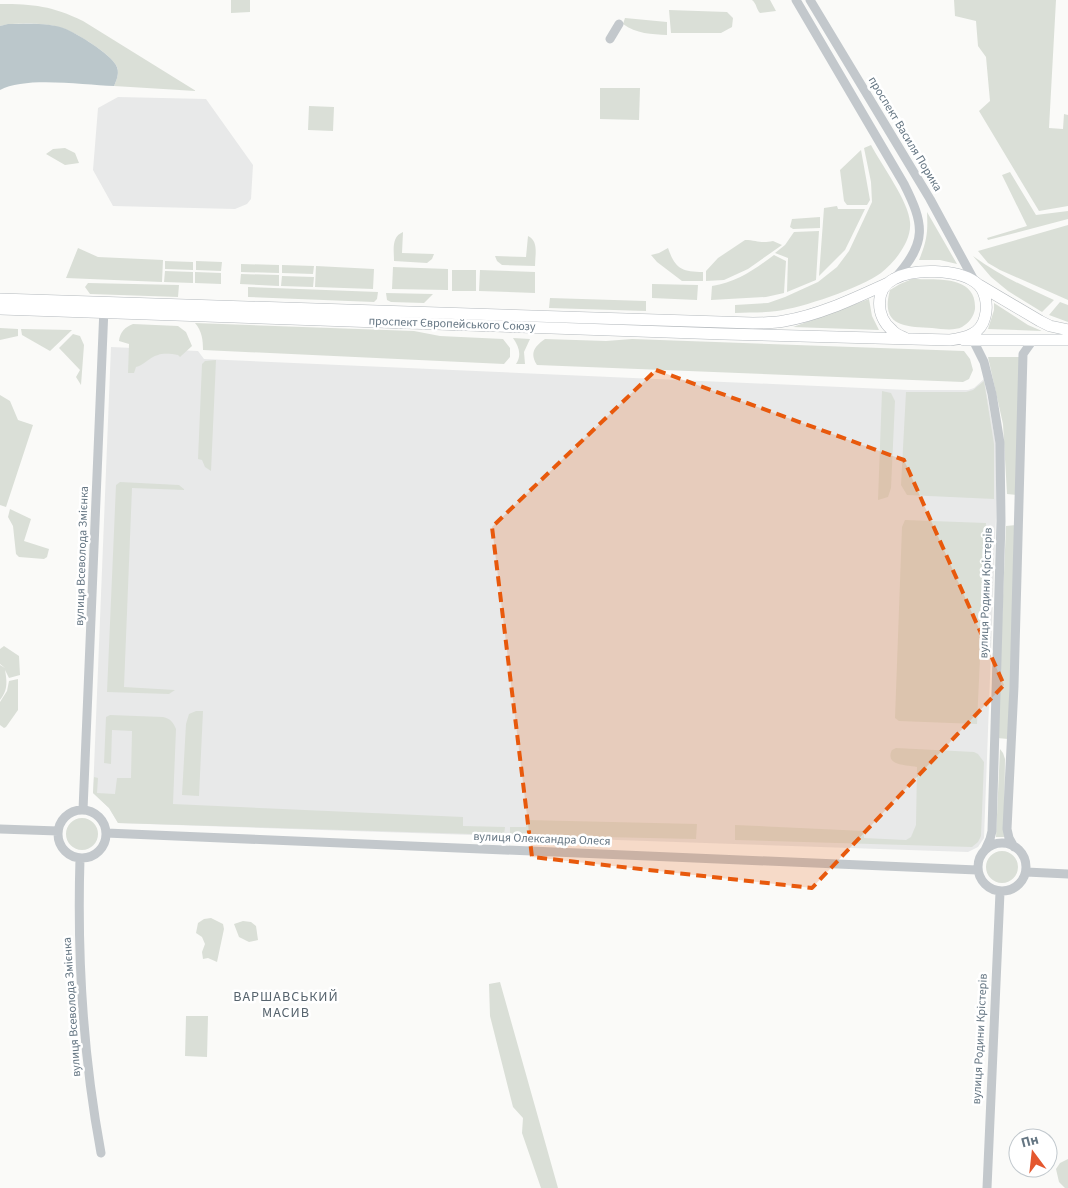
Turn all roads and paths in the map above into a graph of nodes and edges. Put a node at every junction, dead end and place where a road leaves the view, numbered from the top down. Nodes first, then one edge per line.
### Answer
1 (796, 0) edge
2 (810, 0) edge
3 (619, 24) dead end
4 (610, 39) dead end
5 (892, 280) junction
6 (977, 283) junction
7 (0, 300) edge
8 (0, 308) edge
9 (104, 308) junction
10 (1068, 330) edge
11 (905, 338) junction
12 (950, 340) junction
13 (973, 340) junction
14 (1033, 340) junction
15 (1068, 340) edge
16 (83, 810) junction
17 (0, 828) edge
18 (58, 831) junction
19 (106, 833) junction
20 (1014, 847) junction
21 (985, 850) junction
22 (80, 858) junction
23 (977, 870) junction
24 (1026, 872) junction
25 (1068, 874) edge
26 (1000, 892) junction
27 (101, 1153) dead end
28 (987, 1188) edge

1 - 5 street, проспект Василя Порика
2 - 6 street, проспект Василя Порика
3 - 4 street
5 - 6 main road
5 - 9 main road, проспект Європейського Союзу
5 - 11 main road
6 - 10 main road
6 - 12 main road
7 - 9 main road, проспект Європейського Союзу
8 - 9 main road, проспект Європейського Союзу
9 - 11 main road, проспект Європейського Союзу
9 - 16 street, вулиця Всеволода Змієнка
11 - 12 main road
12 - 13 main road
13 - 14 main road
13 - 21 street, вулиця Родини Крістерів
14 - 15 main road
14 - 20 street
16 - 18 street
16 - 19 street
17 - 18 street
18 - 22 street
19 - 22 street
19 - 23 street, вулиця Олександра Олеся
20 - 21 street
20 - 24 street
21 - 23 street
22 - 27 street, вулиця Всеволода Змієнка
23 - 26 street
24 - 25 street
24 - 26 street
26 - 28 street, вулиця Родини Крістерів

